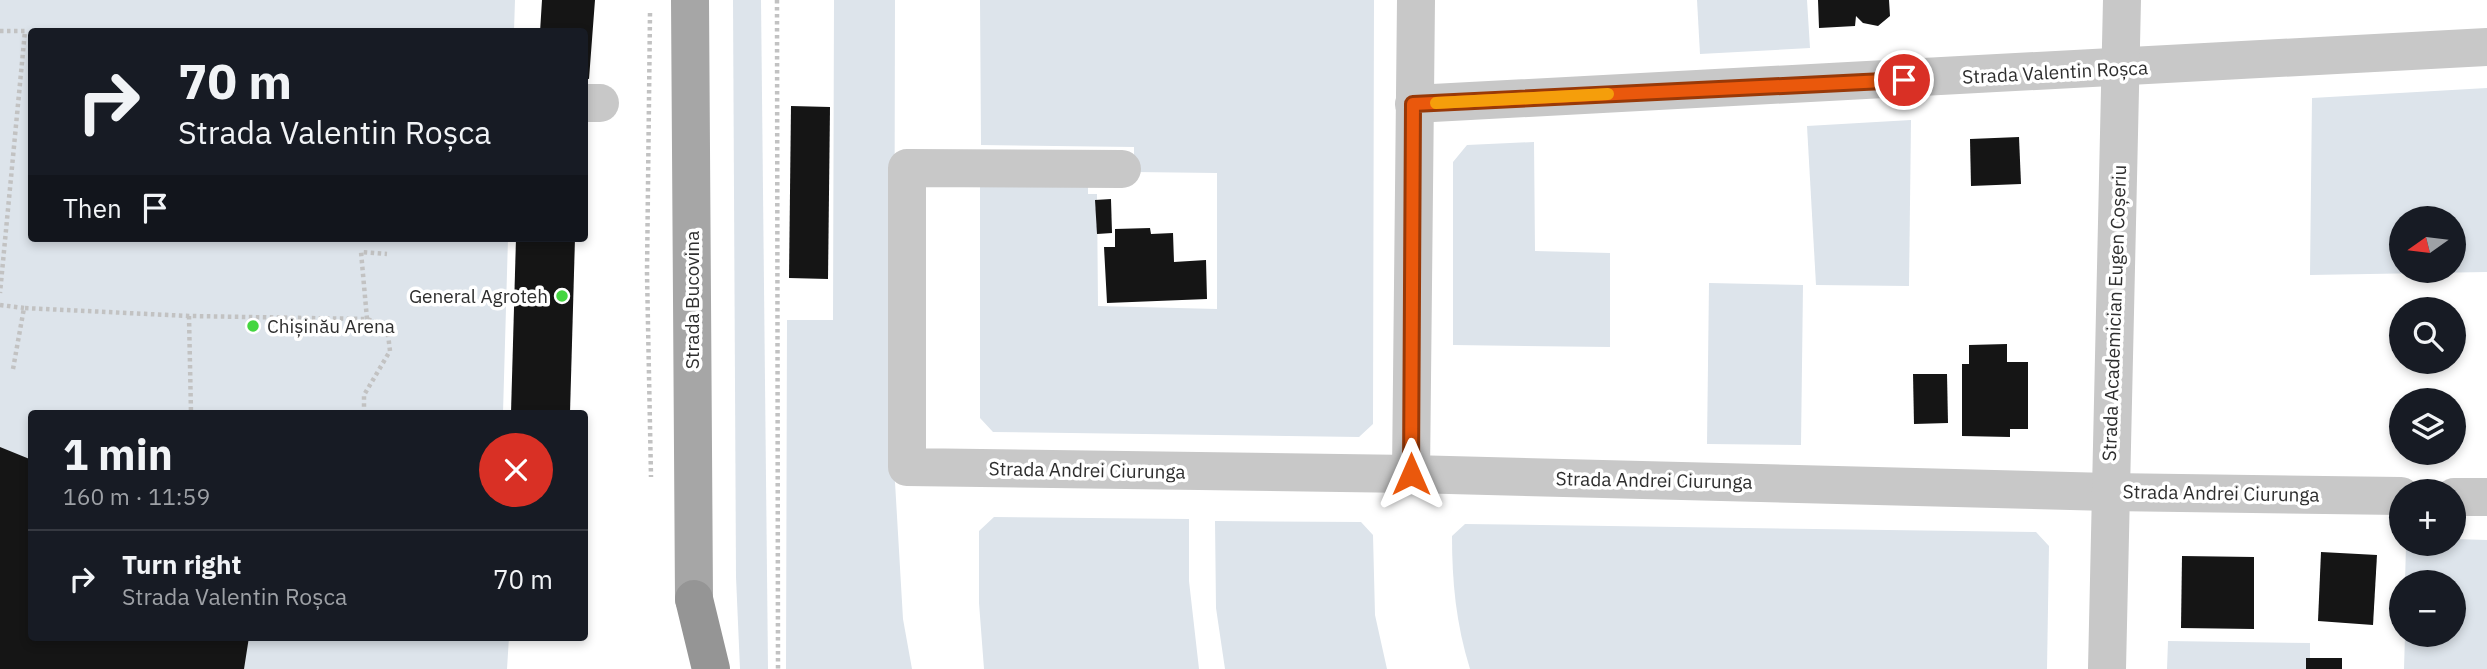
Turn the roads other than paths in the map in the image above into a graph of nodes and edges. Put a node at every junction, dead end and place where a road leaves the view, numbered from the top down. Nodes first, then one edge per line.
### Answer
1 (690, 0) edge
2 (1416, 0) edge
3 (2122, 0) edge
4 (2487, 47) edge
5 (2122, 69) junction
6 (1413, 104) junction
7 (1122, 169) dead end
8 (1411, 474) junction
9 (2109, 492) junction
10 (2389, 496) edge
11 (2466, 496) edge
12 (2487, 497) edge
13 (694, 599) junction
14 (682, 669) edge
15 (694, 669) edge
16 (711, 669) edge
17 (2107, 669) edge

1 - 13 main road, Strada Bucovina
2 - 6 street
3 - 5 street, Strada Academician Eugen Coșeriu
4 - 5 street, Strada Valentin Roșca
5 - 6 street, Strada Valentin Roșca
5 - 9 street, Strada Academician Eugen Coșeriu
6 - 8 street
7 - 8 street, Strada Andrei Ciurunga
8 - 9 street, Strada Andrei Ciurunga
9 - 10 street, Strada Andrei Ciurunga
9 - 17 street, Strada Academician Eugen Coșeriu
11 - 12 street
13 - 14 highway
13 - 15 highway
13 - 16 highway

